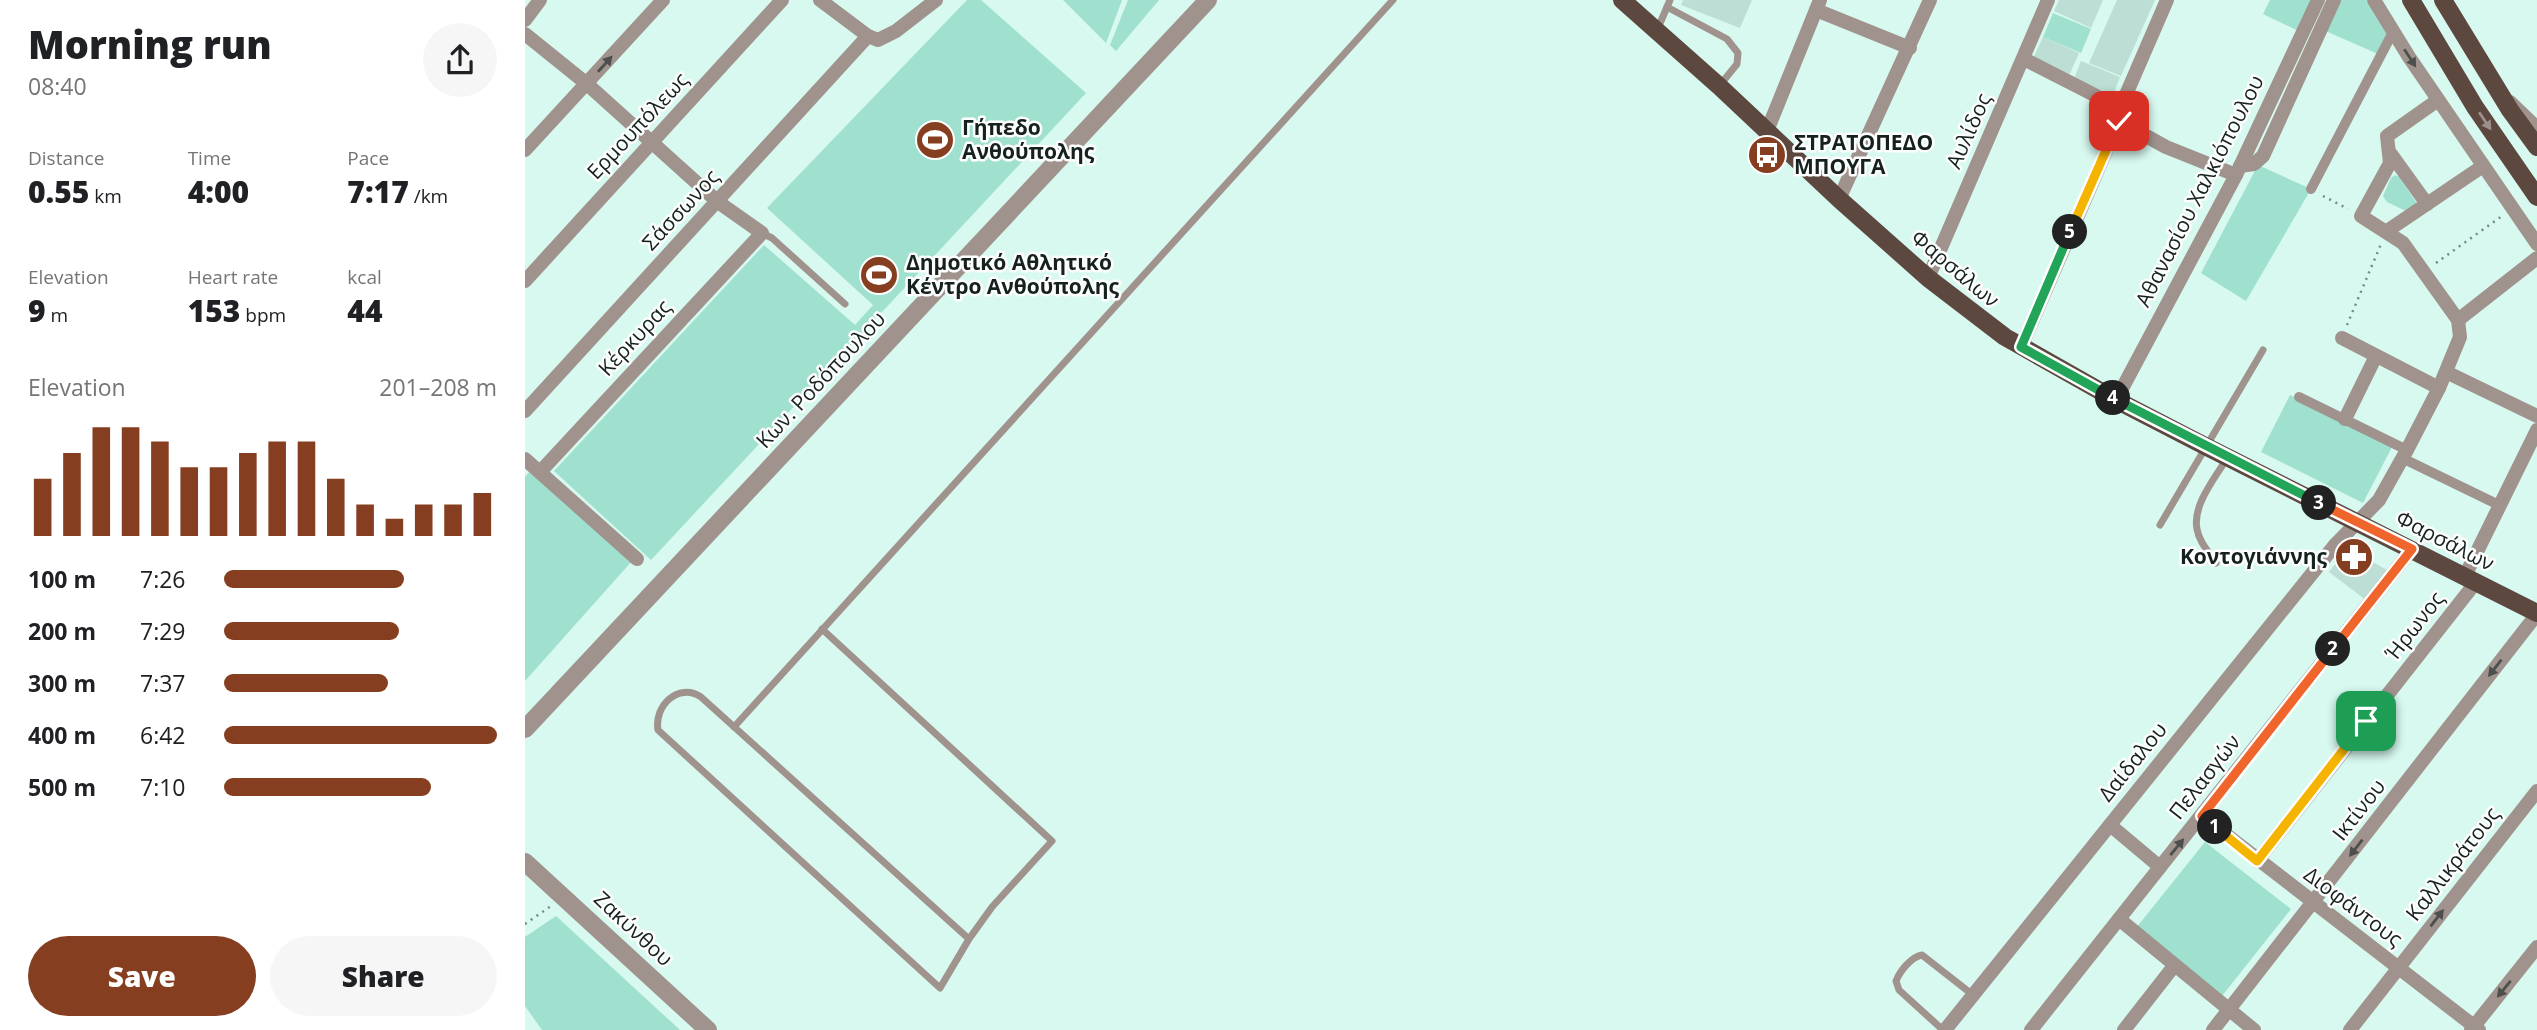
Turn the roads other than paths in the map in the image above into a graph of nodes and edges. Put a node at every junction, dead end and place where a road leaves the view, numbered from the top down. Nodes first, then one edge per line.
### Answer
1 (540, 0) edge
2 (782, 0) edge
3 (820, 0) edge
4 (936, 0) edge
5 (1208, 0) edge
6 (1393, 0) edge
7 (1622, 0) edge
8 (1930, 0) edge
9 (2048, 0) edge
10 (2167, 0) edge
11 (2318, 0) edge
12 (2334, 0) edge
13 (2374, 0) edge
14 (2411, 0) edge
15 (2443, 0) edge
16 (661, 1) edge
17 (1668, 3) edge
18 (1818, 5) edge
19 (525, 20) edge
20 (1657, 30) junction
21 (2393, 32) junction
22 (525, 34) edge
23 (867, 36) junction
24 (1910, 48) junction
25 (2024, 59) junction
26 (587, 83) junction
27 (1719, 86) junction
28 (2500, 93) junction
29 (2438, 100) junction
30 (2120, 115) junction
31 (2537, 128) edge
32 (1767, 131) junction
33 (652, 142) junction
34 (2537, 147) edge
35 (525, 150) edge
36 (2391, 154) junction
37 (2483, 166) junction
38 (2238, 170) junction
39 (2311, 189) road end
40 (2537, 197) edge
41 (1839, 199) junction
42 (718, 202) junction
43 (2427, 204) junction
44 (2387, 231) junction
45 (762, 233) junction
46 (2537, 244) edge
47 (2537, 258) edge
48 (1928, 278) junction
49 (525, 281) edge
50 (845, 304) dead end
51 (2458, 320) junction
52 (2342, 338) road end
53 (2021, 347) junction
54 (2263, 350) dead end
55 (2376, 356) junction
56 (2446, 372) junction
57 (2439, 388) junction
58 (2299, 397) dead end
59 (2116, 400) junction
60 (525, 411) edge
61 (2537, 416) edge
62 (2345, 419) junction
63 (2537, 430) edge
64 (2205, 446) junction
65 (2405, 454) junction
66 (2227, 457) junction
67 (2531, 458) edge
68 (525, 459) edge
69 (540, 472) junction
70 (2501, 506) junction
71 (2356, 521) junction
72 (2160, 526) dead end
73 (2412, 549) junction
74 (637, 559) dead end
75 (2216, 563) dead end
76 (2470, 579) junction
77 (2537, 613) edge
78 (822, 629) junction
79 (734, 727) junction
80 (525, 729) edge
81 (2537, 791) edge
82 (2202, 816) junction
83 (2109, 825) junction
84 (2257, 861) junction
85 (525, 862) edge
86 (2160, 867) junction
87 (2313, 904) junction
88 (2119, 919) junction
89 (969, 939) junction
90 (2537, 947) edge
91 (2174, 966) junction
92 (2398, 968) junction
93 (1973, 995) junction
94 (2228, 1010) junction
95 (2475, 1029) edge
96 (708, 1030) edge
97 (1944, 1030) edge
98 (2031, 1030) edge
99 (2124, 1030) edge
100 (2213, 1030) edge
101 (2254, 1030) edge
102 (2350, 1030) edge

1 - 19 street
2 - 33 street, Ερμουπόλεως
3 - 23 street
4 - 23 street
5 - 80 street, Κων. Ροδόπουλου
6 - 78 lane
7 - 20 main road, Φαρσάλων
8 - 24 street
9 - 25 street, Αυλίδος
10 - 30 street
11 - 38 street, Αθανασίου Χαλκιόπουλου
12 - 38 street
13 - 21 street
14 -> 40 main road
15 - 28 main road
26 -> 16 street
17 - 20 lane
17 - 27 lane
18 - 24 street
18 - 32 street
20 - 27 main road, Φαρσάλων
21 -> 29 street
21 - 39 street
22 - 26 street
23 - 42 street, Σάσσωνος
24 - 41 street
25 - 30 street
25 - 48 street, Αυλίδος
26 - 33 street
26 - 35 street
27 - 32 main road, Φαρσάλων
28 - 31 street
28 - 34 main road
29 - 36 street
29 - 37 street
30 - 38 street
30 - 53 street
32 - 41 main road, Φαρσάλων
33 - 42 street
33 - 49 street, Ερμουπόλεως
36 - 43 street
36 - 44 street
37 - 43 street
37 - 46 street
38 - 59 street, Αθανασίου Χαλκιόπουλου
41 - 48 main road, Φαρσάλων
42 - 45 street
42 - 60 street, Σάσσωνος
43 - 44 street
44 - 51 street
45 - 50 lane
45 - 69 street, Κέρκυρας
47 - 51 street
48 - 53 main road, Φαρσάλων
51 - 56 street, Δαίδαλου
52 - 55 street
53 - 59 main road, Φαρσάλων
54 - 64 lane
55 - 57 street
55 - 62 street
56 - 57 street, Δαίδαλου
56 - 61 street
57 - 65 street, Δαίδαλου
58 - 62 street
59 - 64 main road, Φαρσάλων
62 - 65 street
63 - 67 street, Ήρωνος
64 - 66 main road, Φαρσάλων
64 - 72 lane
65 - 70 street
65 - 71 street, Δαίδαλου
66 - 71 main road, Φαρσάλων
66 - 75 lane
67 - 70 street, Ήρωνος
68 - 69 street
69 - 74 street
70 - 76 street, Ήρωνος
71 - 73 main road, Φαρσάλων
71 - 83 street, Δαίδαλου
73 - 76 main road, Φαρσάλων
73 - 82 street, Πελασγών
76 - 77 main road, Φαρσάλων
76 - 84 street, Ήρωνος
77 -> 87 street, Ικτίνου
78 - 79 lane
78 - 89 lane
79 - 89 lane
79 - 89 lane
92 -> 81 street, Καλλικράτους
82 - 84 street, Διοφάντους
86 -> 82 street, Πελασγών
83 - 86 street
83 - 93 street, Δαίδαλου
84 - 87 street, Διοφάντους
85 - 96 street, Ζακύνθου
86 - 88 street, Πελασγών
87 - 92 street, Διοφάντους
87 - 94 street, Ικτίνου
88 - 91 street
88 - 98 street, Πελασγών
90 -> 95 street
91 - 94 street
91 - 99 street
92 - 95 street, Διοφάντους
92 - 102 street, Καλλικράτους
93 - 97 street, Δαίδαλου
93 - 97 lane
94 - 100 street, Ικτίνου
94 - 101 street

